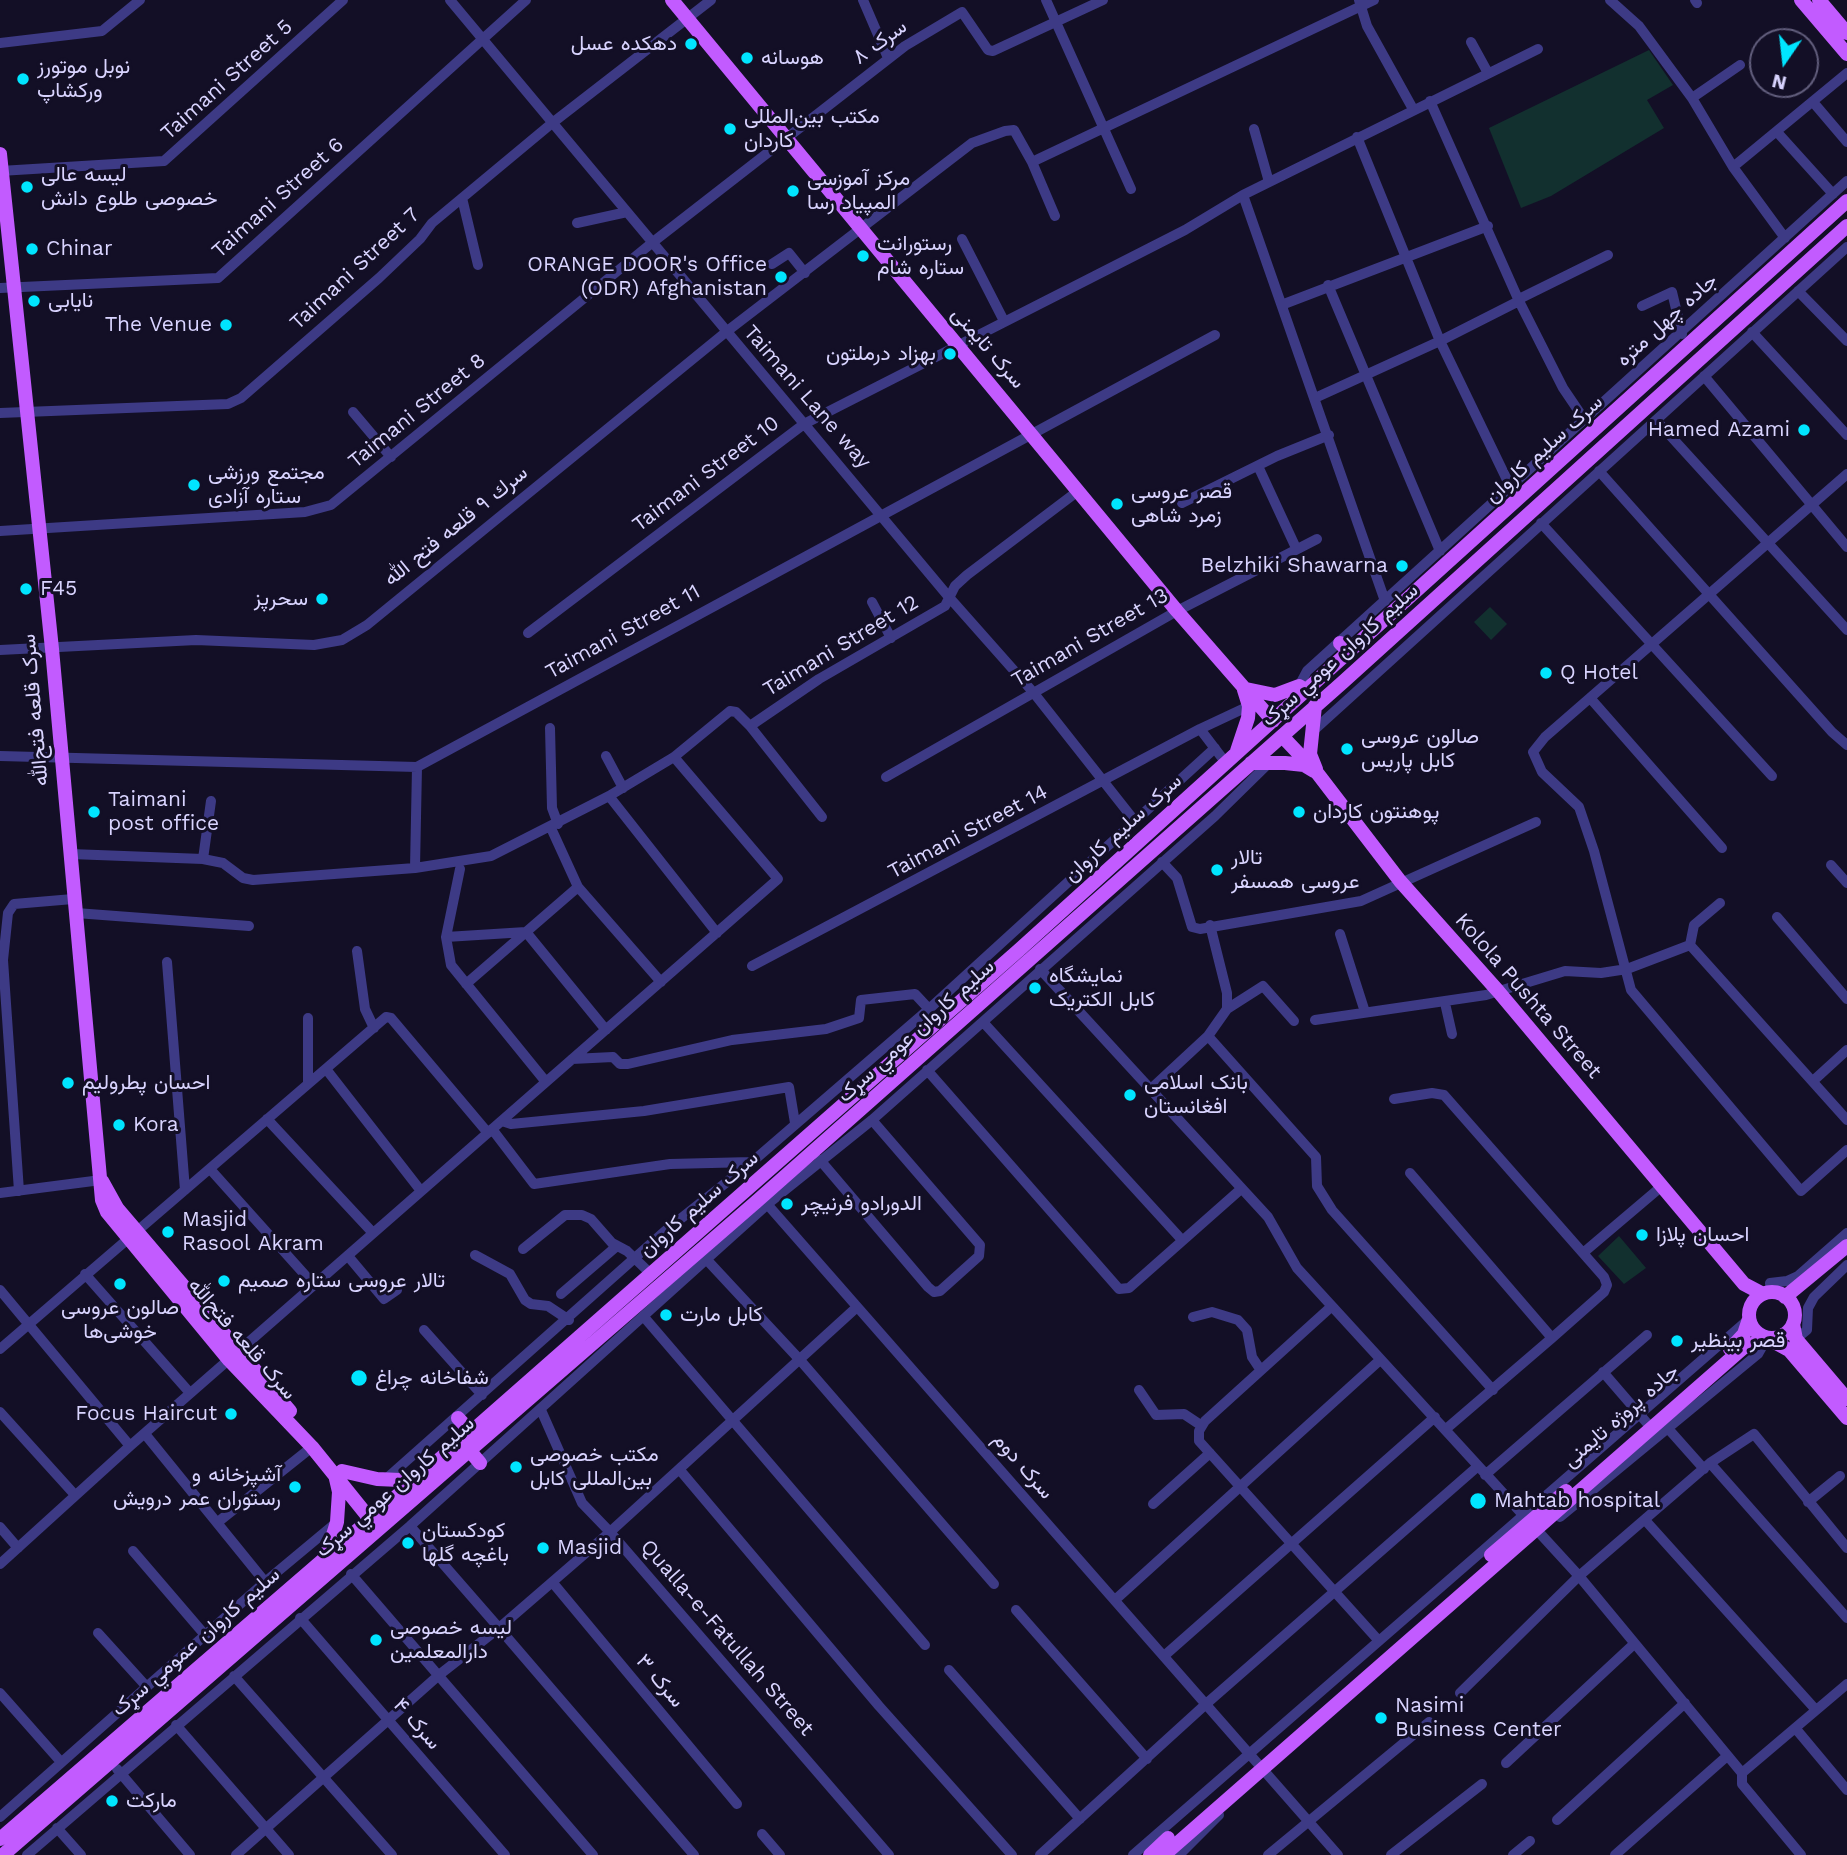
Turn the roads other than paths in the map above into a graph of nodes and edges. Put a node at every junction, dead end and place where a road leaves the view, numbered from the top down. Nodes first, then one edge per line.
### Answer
1 (140, 0) edge
2 (343, 0) edge
3 (450, 0) edge
4 (526, 0) edge
5 (672, 0) edge
6 (711, 0) edge
7 (863, 0) edge
8 (1046, 0) edge
9 (1103, 0) edge
10 (1374, 0) edge
11 (1609, 0) edge
12 (1801, 0) edge
13 (1819, 0) edge
14 (1360, 3) edge
15 (687, 18) junction
16 (1055, 21) junction
17 (1847, 33) edge
18 (484, 37) junction
19 (1471, 42) dead end
20 (0, 43) edge
21 (1538, 49) dead end
22 (1847, 54) edge
23 (888, 58) junction
24 (1740, 65) dead end
25 (1847, 72) edge
26 (1488, 73) junction
27 (1692, 98) junction
28 (1430, 101) junction
29 (1813, 102) junction
30 (1413, 109) junction
31 (551, 124) junction
32 (1106, 129) junction
33 (1254, 129) dead end
34 (1777, 132) junction
35 (1357, 137) junction
36 (787, 138) junction
37 (1847, 142) edge
38 (0, 154) edge
39 (1032, 162) junction
40 (1733, 167) junction
41 (1, 171) edge
42 (1847, 181) edge
43 (1269, 182) junction
44 (1131, 189) dead end
45 (1833, 194) junction
46 (1243, 195) junction
47 (462, 198) junction
48 (1847, 201) edge
49 (627, 212) junction
50 (1055, 216) dead end
51 (577, 223) dead end
52 (1488, 226) junction
53 (1847, 226) edge
54 (862, 229) junction
55 (1785, 238) junction
56 (962, 240) dead end
57 (653, 242) junction
58 (1846, 251) edge
59 (1608, 255) dead end
60 (1406, 256) junction
61 (772, 264) dead end
62 (478, 265) dead end
63 (805, 273) junction
64 (1328, 285) junction
65 (6, 288) edge
66 (1798, 291) junction
67 (1519, 300) junction
68 (1284, 304) junction
69 (1642, 306) dead end
70 (1004, 321) junction
71 (726, 332) junction
72 (1752, 332) junction
73 (1682, 334) junction
74 (1215, 335) dead end
75 (1440, 341) junction
76 (1847, 341) edge
77 (956, 345) junction
78 (1364, 373) junction
79 (1703, 376) junction
80 (1315, 398) junction
81 (27, 412) junction
82 (354, 412) dead end
83 (0, 414) edge
84 (1584, 419) junction
85 (1656, 420) junction
86 (804, 424) junction
87 (1031, 432) junction
88 (1329, 435) junction
89 (1847, 435) edge
90 (391, 457) junction
91 (1258, 466) junction
92 (1553, 470) junction
93 (1599, 471) junction
94 (1847, 474) edge
95 (1564, 482) junction
96 (1510, 486) junction
97 (1078, 491) junction
98 (1182, 503) dead end
99 (1811, 505) junction
100 (883, 514) junction
101 (1541, 523) junction
102 (38, 530) junction
103 (0, 531) edge
104 (1317, 539) dead end
105 (1767, 542) junction
106 (1847, 547) edge
107 (1296, 548) junction
108 (1440, 551) junction
109 (948, 596) junction
110 (1710, 596) junction
111 (1385, 601) junction
112 (872, 602) dead end
113 (1177, 611) junction
114 (1411, 619) junction
115 (1423, 630) junction
116 (1847, 630) edge
117 (528, 633) dead end
118 (891, 639) junction
119 (1653, 646) junction
120 (1345, 648) junction
121 (51, 649) junction
122 (0, 650) edge
123 (1243, 689) junction
124 (1303, 689) junction
125 (1034, 692) junction
126 (1591, 699) junction
127 (1249, 706) junction
128 (1315, 706) junction
129 (1273, 721) junction
130 (750, 726) junction
131 (550, 728) dead end
132 (1200, 729) junction
133 (1313, 732) junction
134 (1282, 736) junction
135 (1847, 745) edge
136 (1215, 748) junction
137 (0, 755) edge
138 (606, 756) dead end
139 (674, 757) junction
140 (61, 758) junction
141 (1231, 759) junction
142 (1270, 762) junction
143 (417, 767) junction
144 (1247, 773) junction
145 (1318, 774) junction
146 (1772, 776) dead end
147 (886, 777) dead end
148 (1105, 780) junction
149 (623, 788) junction
150 (609, 796) junction
151 (211, 801) dead end
152 (1204, 804) junction
153 (1215, 816) junction
154 (822, 817) dead end
155 (1134, 820) junction
156 (1536, 822) dead end
157 (554, 826) junction
158 (1722, 848) dead end
159 (71, 854) junction
160 (203, 859) junction
161 (1162, 862) junction
162 (1832, 865) dead end
163 (415, 867) junction
164 (460, 869) dead end
165 (1400, 881) junction
166 (1847, 883) edge
167 (578, 887) junction
168 (1720, 903) dead end
169 (75, 906) junction
170 (4, 913) edge
171 (1777, 917) dead end
172 (1210, 925) junction
173 (249, 926) dead end
174 (526, 932) junction
175 (717, 933) junction
176 (1340, 934) dead end
177 (446, 937) junction
178 (1690, 945) junction
179 (357, 951) dead end
180 (167, 962) dead end
181 (752, 966) dead end
182 (1040, 969) junction
183 (1627, 969) junction
184 (661, 982) junction
185 (466, 984) junction
186 (1498, 991) junction
187 (1847, 999) edge
188 (1445, 1003) junction
189 (929, 1009) junction
190 (1227, 1009) junction
191 (1365, 1012) junction
192 (308, 1018) dead end
193 (1315, 1020) dead end
194 (1294, 1021) dead end
195 (983, 1022) junction
196 (374, 1028) junction
197 (606, 1030) junction
198 (1452, 1034) dead end
199 (1208, 1035) junction
200 (1847, 1050) edge
201 (572, 1059) junction
202 (326, 1069) junction
203 (927, 1070) junction
204 (1813, 1081) junction
205 (546, 1082) junction
206 (308, 1084) junction
207 (1152, 1088) junction
208 (1394, 1099) dead end
209 (267, 1119) junction
210 (872, 1119) junction
211 (1847, 1120) edge
212 (502, 1121) junction
213 (795, 1123) junction
214 (490, 1131) junction
215 (1847, 1150) edge
216 (820, 1160) junction
217 (752, 1162) junction
218 (210, 1169) junction
219 (1409, 1173) dead end
220 (102, 1180) junction
221 (1662, 1186) junction
222 (1241, 1189) junction
223 (185, 1190) junction
224 (19, 1191) junction
225 (421, 1191) junction
226 (0, 1193) edge
227 (756, 1199) junction
228 (373, 1233) junction
229 (1847, 1233) edge
230 (133, 1235) junction
231 (1182, 1240) junction
232 (617, 1246) junction
233 (1847, 1246) edge
234 (523, 1249) dead end
235 (1583, 1253) junction
236 (475, 1255) dead end
237 (348, 1256) junction
238 (1847, 1257) edge
239 (636, 1259) junction
240 (707, 1260) junction
241 (1847, 1265) edge
242 (85, 1274) junction
243 (651, 1274) junction
244 (1744, 1284) junction
245 (314, 1285) junction
246 (0, 1290) edge
247 (397, 1290) dead end
248 (561, 1294) dead end
249 (1781, 1303) junction
250 (1332, 1306) junction
251 (857, 1307) junction
252 (1749, 1315) junction
253 (644, 1317) junction
254 (1193, 1317) dead end
255 (569, 1320) junction
256 (27, 1324) junction
257 (424, 1330) dead end
258 (1647, 1335) dead end
259 (1552, 1338) junction
260 (1767, 1338) junction
261 (1796, 1339) junction
262 (0, 1349) edge
263 (234, 1355) junction
264 (800, 1360) junction
265 (1380, 1360) junction
266 (1260, 1369) junction
267 (1603, 1372) junction
268 (552, 1379) junction
269 (1139, 1390) dead end
270 (1493, 1390) junction
271 (562, 1391) junction
272 (190, 1393) junction
273 (482, 1395) junction
274 (1847, 1399) edge
275 (541, 1410) junction
276 (0, 1412) edge
277 (1435, 1417) junction
278 (458, 1418) junction
279 (1847, 1418) edge
280 (734, 1419) junction
281 (1653, 1422) junction
282 (1202, 1426) junction
283 (1446, 1429) junction
284 (471, 1432) junction
285 (145, 1434) junction
286 (130, 1446) junction
287 (312, 1447) junction
288 (470, 1451) junction
289 (1210, 1453) junction
290 (481, 1463) junction
291 (1707, 1466) junction
292 (679, 1469) junction
293 (1481, 1471) junction
294 (339, 1474) junction
295 (418, 1476) junction
296 (1840, 1476) dead end
297 (386, 1479) junction
298 (1242, 1488) junction
299 (75, 1495) junction
300 (1808, 1502) junction
301 (1153, 1504) dead end
302 (372, 1515) junction
303 (1645, 1520) junction
304 (218, 1522) junction
305 (337, 1522) junction
306 (1531, 1525) junction
307 (410, 1526) junction
308 (0, 1527) edge
309 (382, 1527) junction
310 (610, 1532) junction
311 (1294, 1545) junction
312 (19, 1548) junction
313 (1847, 1548) edge
314 (133, 1551) dead end
315 (326, 1557) junction
316 (0, 1564) edge
317 (351, 1574) junction
318 (1579, 1576) junction
319 (265, 1582) junction
320 (553, 1583) junction
321 (994, 1584) dead end
322 (1336, 1590) junction
323 (1115, 1600) junction
324 (1016, 1610) dead end
325 (300, 1618) junction
326 (1847, 1618) edge
327 (499, 1628) junction
328 (98, 1633) dead end
329 (205, 1635) junction
330 (1379, 1641) junction
331 (1634, 1644) junction
332 (925, 1645) dead end
333 (1164, 1656) junction
334 (949, 1670) dead end
335 (439, 1675) junction
336 (234, 1676) junction
337 (1847, 1684) edge
338 (146, 1686) junction
339 (0, 1693) edge
340 (1460, 1693) dead end
341 (1685, 1703) junction
342 (1206, 1704) junction
343 (1816, 1710) junction
344 (388, 1720) junction
345 (1429, 1721) dead end
346 (176, 1725) junction
347 (1796, 1729) junction
348 (1726, 1757) junction
349 (1147, 1759) junction
350 (61, 1762) junction
351 (109, 1763) junction
352 (1506, 1763) dead end
353 (1258, 1765) junction
354 (121, 1773) junction
355 (1742, 1773) junction
356 (325, 1776) junction
357 (1482, 1784) dead end
358 (1847, 1790) edge
359 (737, 1804) dead end
360 (0, 1817) edge
361 (1080, 1819) junction
362 (1558, 1820) dead end
363 (1308, 1821) junction
364 (57, 1828) junction
365 (265, 1829) junction
366 (761, 1834) dead end
367 (0, 1839) edge
368 (1530, 1842) dead end
369 (3, 1855) edge
370 (27, 1855) edge
371 (81, 1855) edge
372 (190, 1855) edge
373 (236, 1855) edge
374 (289, 1855) edge
375 (392, 1855) edge
376 (505, 1855) edge
377 (593, 1855) edge
378 (694, 1855) edge
379 (780, 1855) edge
380 (889, 1855) edge
381 (1012, 1855) edge
382 (1040, 1855) edge
383 (1133, 1855) edge
384 (1150, 1855) edge
385 (1164, 1855) edge
386 (1179, 1855) edge
387 (1268, 1855) edge
388 (1338, 1855) edge
389 (1391, 1855) edge
390 (1513, 1855) edge
391 (1615, 1855) edge
392 (1801, 1855) edge

1 - 20 street
2 - 41 street, Taimani Street 5
3 - 18 street, Taimani Lane way
4 - 18 street, Taimani Street 6
5 - 15 main road, سرک تایمنی
6 - 15 street, Taimani Street 7
7 - 23 street
8 - 16 street
9 - 16 street, سرک ۸
10 - 14 street
11 - 27 street
12 - 22 main road
13 - 17 main road
14 - 30 street
14 - 32 street
15 - 31 street, Taimani Street 7
15 - 36 main road, سرک تایمنی
16 - 23 street, سرک ۸
16 - 32 street
18 - 31 street, Taimani Lane way
18 - 65 street, Taimani Street 6
19 - 26 street
21 - 26 street, Taimani Street 10
23 - 36 street, سرک ۸
24 - 27 street
25 - 29 street
26 - 28 street, Taimani Street 10
27 - 40 street
28 - 30 street, Taimani Street 10
28 - 52 street
29 - 34 street
29 - 37 street
30 - 35 street, Taimani Street 10
31 - 47 street, Taimani Street 7
31 - 49 street, Taimani Lane way
32 - 39 street
32 - 44 street
33 - 43 street
34 - 40 street
34 - 45 street
35 - 43 street, Taimani Street 10
35 - 60 street
36 - 54 main road, سرک تایمنی
36 - 57 street, Taimani Street 8
38 - 41 main road, سرک قلعه فتح‌الله
39 - 50 street
39 - 54 street, سرك ٩ قلعه فتح الله
40 - 55 street
41 - 65 main road, سرک قلعه فتح‌الله
42 - 45 street, جاده چهل متره
43 - 46 street, Taimani Street 10
45 - 55 street, جاده چهل متره
46 - 68 street
46 - 70 street, Taimani Street 10
47 - 62 street
47 - 81 street, Taimani Street 7
48 - 92 main road, سرک سلیم کاروان
49 - 51 street
49 - 57 street, Taimani Lane way
52 - 60 street
52 - 67 street
53 - 95 main road, سلیم کاروان عومي سړک
54 - 63 street, سرك ٩ قلعه فتح الله
54 - 77 main road, سرک تایمنی
55 - 73 street, جاده چهل متره
56 - 70 street
57 - 71 street, Taimani Lane way
57 - 90 street, Taimani Street 8
58 - 66 street
59 - 67 street
60 - 64 street
60 - 75 street
61 - 63 street
63 - 71 street, سرك ٩ قلعه فتح الله
64 - 68 street
64 - 78 street
65 - 81 main road, سرک قلعه فتح‌الله
66 - 72 street
66 - 76 street
67 - 75 street
67 - 84 street
68 - 80 street
69 - 73 street
70 - 77 street, Taimani Street 10
71 - 86 street, Taimani Lane way
71 - 121 street, سرك ٩ قلعه فتح الله
72 - 79 street
72 - 89 street
73 - 84 street, جاده چهل متره
74 - 87 street, Taimani Street 11
75 - 78 street
75 - 96 street
77 - 86 street, Taimani Street 10
77 - 87 main road, سرک تایمنی
78 - 80 street
78 - 108 street
79 - 85 street
79 - 99 street
80 - 88 street
81 - 83 street, Taimani Street 7
81 - 102 main road, سرک قلعه فتح‌الله
82 - 90 street
84 - 96 street, جاده چهل متره
85 - 93 street
85 - 105 street
86 - 100 street, Taimani Lane way
86 - 117 street, Taimani Street 10
87 - 97 main road, سرک تایمنی
87 - 100 street, Taimani Street 11
88 - 91 street
88 - 111 street
90 - 102 street, Taimani Street 8
91 - 98 street
91 - 107 street
92 - 95 main road
92 - 120 main road, سرک سلیم کاروان
93 - 101 street
93 - 110 street
94 - 99 street
95 - 114 main road, سلیم کاروان عومي سړک
96 - 108 street, جاده چهل متره
97 - 109 street, Taimani Street 12
97 - 113 main road, سرک تایمنی
99 - 105 street
99 - 106 street
100 - 109 street, Taimani Lane way
100 - 143 street, Taimani Street 11
101 - 115 street
101 - 119 street
102 - 103 street, Taimani Street 8
102 - 121 main road, سرک قلعه فتح‌الله
104 - 107 street, Taimani Street 13
105 - 110 street
105 - 116 street
107 - 113 street, Taimani Street 13
108 - 111 street, جاده چهل متره
109 - 118 street, Taimani Street 12
109 - 125 street, Taimani Lane way
110 - 119 street
110 - 135 street
111 - 120 street, جاده چهل متره
112 - 118 street
113 - 123 main road, سرک تایمنی
113 - 125 street, Taimani Street 13
114 - 115 main road
114 - 128 main road, سلیم کاروان عومي سړک
115 - 133 street
118 - 130 street, Taimani Street 12
119 - 126 street
119 - 146 street
120 - 124 main road, سرک سلیم کاروان
121 - 122 street, سرك ٩ قلعه فتح الله
121 - 140 main road, سرک قلعه فتح‌الله
123 - 124 main road
123 - 127 main road
123 - 129 main road, سرک تایمنی
124 - 129 main road, سرک سلیم کاروان
125 - 147 street, Taimani Street 13
125 - 148 street, Taimani Lane way
126 - 158 street
126 - 183 street
127 - 132 street, Taimani Street 14
127 - 141 main road
128 - 133 main road
128 - 134 main road, سلیم کاروان عومي سړک
129 - 141 main road, سرک سلیم کاروان
130 - 139 street
130 - 154 street
131 - 157 street
132 - 136 street
132 - 148 street, Taimani Street 14
133 - 145 main road
134 - 144 main road, سلیم کاروان عومي سړک
134 - 145 main road, Kolola Pushta Street
136 - 141 street
136 - 155 street
137 - 140 street, Taimani Street 11
138 - 149 street
139 - 149 street
139 - 175 street
140 - 143 street, Taimani Street 11
140 - 159 main road, سرک قلعه فتح‌الله
141 - 227 main road, سرک سلیم کاروان
142 - 144 main road
142 - 144 street
142 - 145 main road
143 - 163 street
144 - 152 main road, سلیم کاروان عومي سړک
144 - 153 street
145 - 165 main road, Kolola Pushta Street
148 - 155 street, Taimani Lane way
148 - 181 street, Taimani Street 14
149 - 150 street
150 - 157 street
150 - 175 street
151 - 160 street
152 - 153 main road
152 - 227 main road, سلیم کاروان عومي سړک
153 - 161 street
155 - 189 street
156 - 165 street
157 - 163 street
157 - 167 street
159 - 160 street
159 - 169 main road, سرک قلعه فتح‌الله
160 - 163 street
161 - 172 street
161 - 182 street
162 - 166 street
164 - 177 street
165 - 172 street
165 - 186 main road, Kolola Pushta Street
167 - 174 street
167 - 184 street
168 - 178 street
169 - 170 street
169 - 173 street
169 - 220 main road, سرک قلعه فتح‌الله
170 - 224 street
171 - 187 street
172 - 190 street
174 - 177 street
174 - 185 street
174 - 197 street
175 - 184 street
176 - 191 street
177 - 185 street
178 - 183 street
178 - 204 street
179 - 196 street
180 - 223 street
182 - 195 street
182 - 207 street
183 - 186 street
183 - 215 street
184 - 197 street
185 - 205 street
186 - 188 street
186 - 221 main road, Kolola Pushta Street
188 - 191 street
188 - 198 street
189 - 201 street
189 - 213 street
190 - 194 street
190 - 199 street
191 - 193 street
192 - 206 street
195 - 203 street
195 - 231 street
196 - 202 street
196 - 214 street
197 - 201 street
199 - 207 street
199 - 270 street
200 - 204 street
201 - 205 street
202 - 206 street
202 - 225 street
203 - 210 street
203 - 231 street
204 - 211 street
205 - 212 street
206 - 209 street
207 - 222 street
208 - 235 street
209 - 218 street
209 - 228 street
210 - 216 street
210 - 216 street
212 - 213 street
212 - 214 street
213 - 217 street
214 - 217 street
214 - 225 street
216 - 227 street
217 - 239 street
218 - 223 street
218 - 245 street
219 - 259 street
220 - 224 street
220 - 230 main road, سرک قلعه فتح‌الله
221 - 235 street
221 - 244 main road, Kolola Pushta Street
222 - 231 street
222 - 250 street
223 - 230 street
224 - 226 street
225 - 228 street
227 - 240 street
227 - 243 main road, سرک سلیم کاروان
227 - 251 street, سرک دوم
227 - 268 main road, سلیم کاروان عومي سړک
228 - 237 street
229 - 249 street
230 - 242 street
230 - 263 main road, سرک قلعه فتح‌الله
232 - 234 street
232 - 239 street
232 - 248 street
233 - 249 main road
235 - 259 street
236 - 255 street
237 - 245 street
237 - 247 street
238 - 249 main road
239 - 243 street
239 - 255 street
240 - 253 street
240 - 264 street
241 - 261 street
242 - 256 street
242 - 272 street
243 - 284 main road, سرک سلیم کاروان
244 - 249 main road
244 - 252 main road
245 - 263 street
246 - 256 street
249 - 252 main road
249 - 260 main road
249 - 261 main road
250 - 265 street
250 - 266 street
251 - 264 street
251 - 323 street, سرک دوم
252 - 260 main road
252 - 281 main road, جاده پروژه تایمنی
253 - 271 street
253 - 280 street
254 - 266 street
255 - 273 street
256 - 262 street
256 - 286 street
257 - 273 street
258 - 267 street
259 - 270 street
260 - 279 main road
260 - 281 main road, جاده پروژه تایمنی
261 - 274 main road
263 - 272 street
263 - 287 main road, سرک قلعه فتح‌الله
263 - 294 main road, سرک قلعه فتح‌الله
264 - 280 street
264 - 321 street
265 - 277 street
265 - 298 street
266 - 282 street
267 - 281 street
267 - 293 street
268 - 271 main road
268 - 288 main road, سلیم کاروان عومي سړک
269 - 282 street
270 - 283 street
271 - 275 street
272 - 285 street
273 - 278 street
275 - 290 street
275 - 310 street
276 - 299 street
277 - 283 street
277 - 311 street
278 - 284 main road
278 - 297 street
280 - 292 street
280 - 332 street
281 - 291 street
281 - 306 main road, جاده پروژه تایمنی
281 - 306 street, جاده پروژه تایمنی
282 - 289 street
283 - 293 street
284 - 295 main road, سرک سلیم کاروان
285 - 286 street
285 - 304 street
286 - 299 street
287 - 294 main road, سرک قلعه فتح‌الله
287 - 304 street
288 - 290 main road
288 - 309 main road, سلیم کاروان عومي سړک
289 - 298 street
289 - 301 street
290 - 307 street
291 - 300 street
291 - 303 street
291 - 326 street
292 - 310 street
292 - 381 street
293 - 306 street
293 - 322 street
294 - 297 main road
294 - 302 main road, سرک قلعه فتح‌الله
294 - 305 main road
295 - 297 main road
295 - 302 main road, سلیم کاروان عمومي سړک
296 - 300 street
298 - 311 street
298 - 323 street
299 - 312 street
300 - 313 street
302 - 309 main road, سرک قلعه فتح‌الله
302 - 315 main road, سلیم کاروان عمومي سړک
303 - 318 street
303 - 343 street
304 - 319 street
305 - 315 main road
305 - 319 street
306 - 318 street
306 - 330 street, جاده پروژه تایمنی
306 - 353 main road, جاده پروژه تایمنی
307 - 317 street
307 - 327 street
308 - 312 street
309 - 351 main road, سلیم کاروان عومي سړک
310 - 320 street, Qualla-e-Fatullah Street
310 - 380 street, Qualla-e-Fatullah Street
311 - 322 street
311 - 333 street
312 - 316 street
314 - 329 street
315 - 367 main road, سلیم کاروان عمومي سړک
317 - 325 street
317 - 335 street
318 - 331 street
318 - 340 street
319 - 329 street
320 - 327 street, Qualla-e-Fatullah Street
320 - 359 street, سرک ۳
322 - 330 street
322 - 342 street
323 - 333 street, سرک دوم
324 - 349 street
325 - 336 street
325 - 344 street, سرک ۴
327 - 335 street, Qualla-e-Fatullah Street
327 - 378 street
328 - 338 street
329 - 338 street
330 - 353 street, جاده پروژه تایمنی
331 - 341 street
331 - 352 street
333 - 342 street, سرک دوم
334 - 361 street
335 - 344 street, Qualla-e-Fatullah Street
335 - 377 street
336 - 346 street
336 - 356 street
337 - 343 street
338 - 350 street
339 - 350 street
341 - 348 street
341 - 362 street
342 - 349 street
342 - 353 street, سرک دوم
343 - 347 street
344 - 356 street, Qualla-e-Fatullah Street
344 - 376 street, سرک ۴
345 - 363 street
346 - 354 street
346 - 365 street
347 - 355 street
347 - 358 street
348 - 355 street
348 - 391 street
349 - 361 street
350 - 360 street
351 - 354 street
351 - 369 main road, سلیم کاروان عومي سړک
353 - 363 street, سرک دوم
353 - 383 street, جاده پروژه تایمنی
353 - 384 main road, جاده پروژه تایمنی
353 - 385 main road, جاده پروژه تایمنی
353 - 386 street, جاده پروژه تایمنی
354 - 364 street
354 - 372 street
355 - 392 street
356 - 365 street, Qualla-e-Fatullah Street
356 - 375 street
357 - 389 street
361 - 382 street
363 - 387 street
363 - 388 street, سرک دوم
364 - 370 street
364 - 371 street
365 - 373 street, Qualla-e-Fatullah Street
365 - 374 street
366 - 379 street
368 - 390 street

